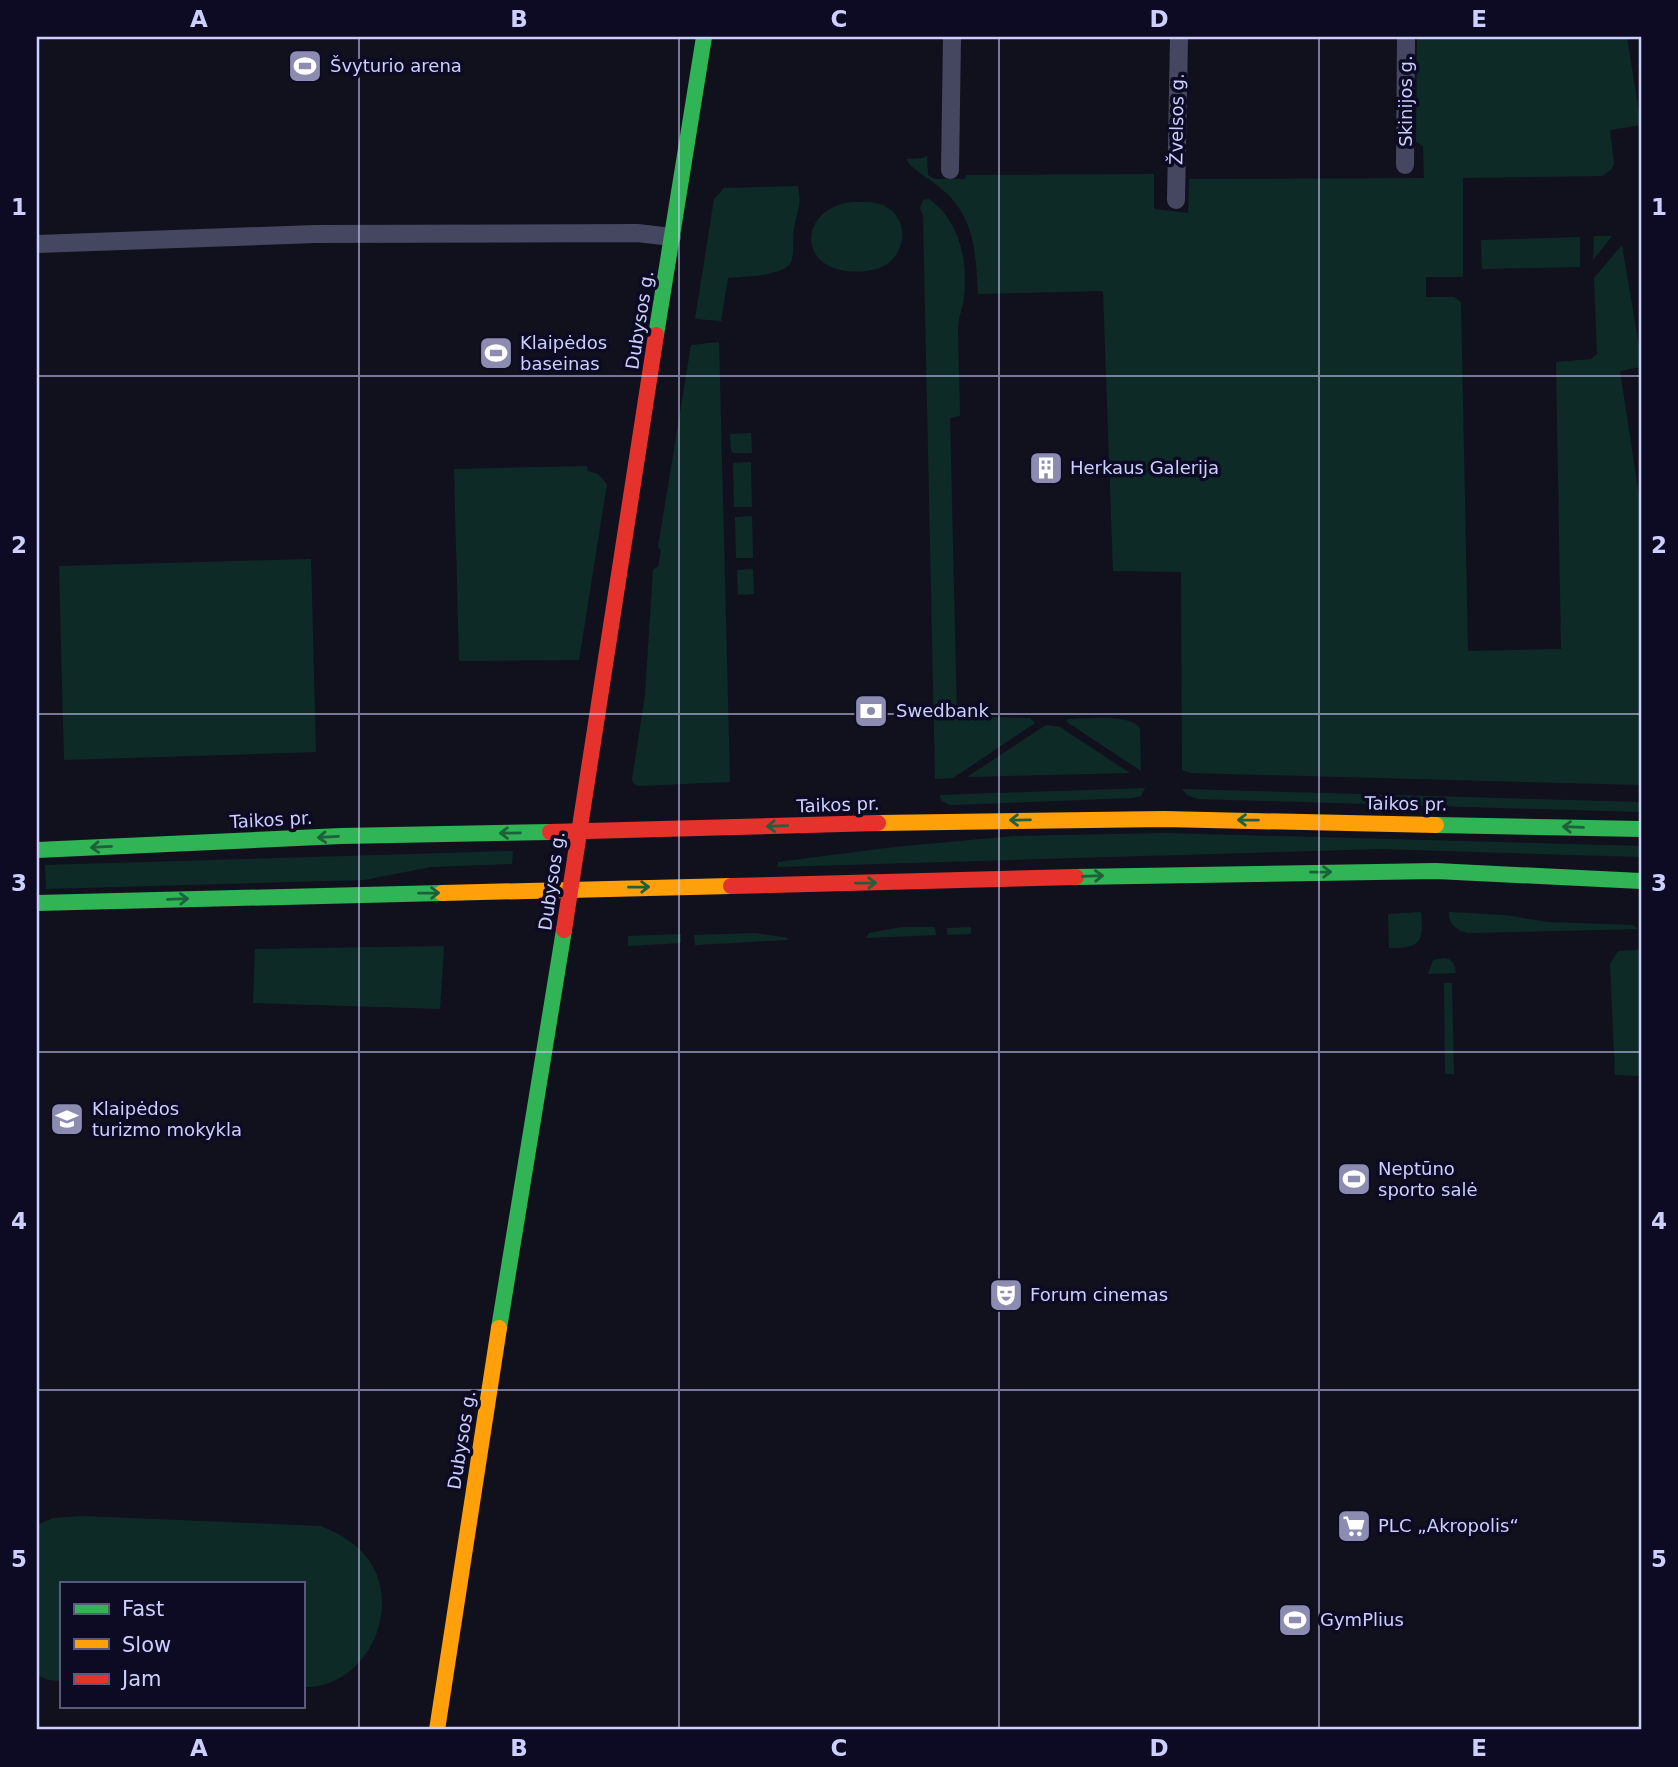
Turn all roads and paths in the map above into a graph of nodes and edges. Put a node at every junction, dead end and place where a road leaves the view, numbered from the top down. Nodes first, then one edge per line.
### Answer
1 (704, 37) edge
2 (951, 37) edge
3 (1178, 37) edge
4 (1406, 37) edge
5 (1405, 165) dead end
6 (950, 170) dead end
7 (1176, 201) dead end
8 (673, 237) junction
9 (37, 244) edge
10 (1641, 829) edge
11 (578, 832) junction
12 (37, 850) edge
13 (1641, 881) edge
14 (570, 889) junction
15 (37, 903) edge
16 (437, 1730) edge

1 - 8 main road, Dubysos g.
2 - 6 street
3 - 7 street, Žvelsos g.
4 - 5 street, Skinijos g.
8 - 9 street
8 - 11 main road, Dubysos g.
10 -> 11 main road, Taikos pr.
11 -> 12 main road, Taikos pr.
11 - 14 main road, Dubysos g.
14 -> 13 main road
15 -> 14 main road
14 - 16 main road, Dubysos g.

